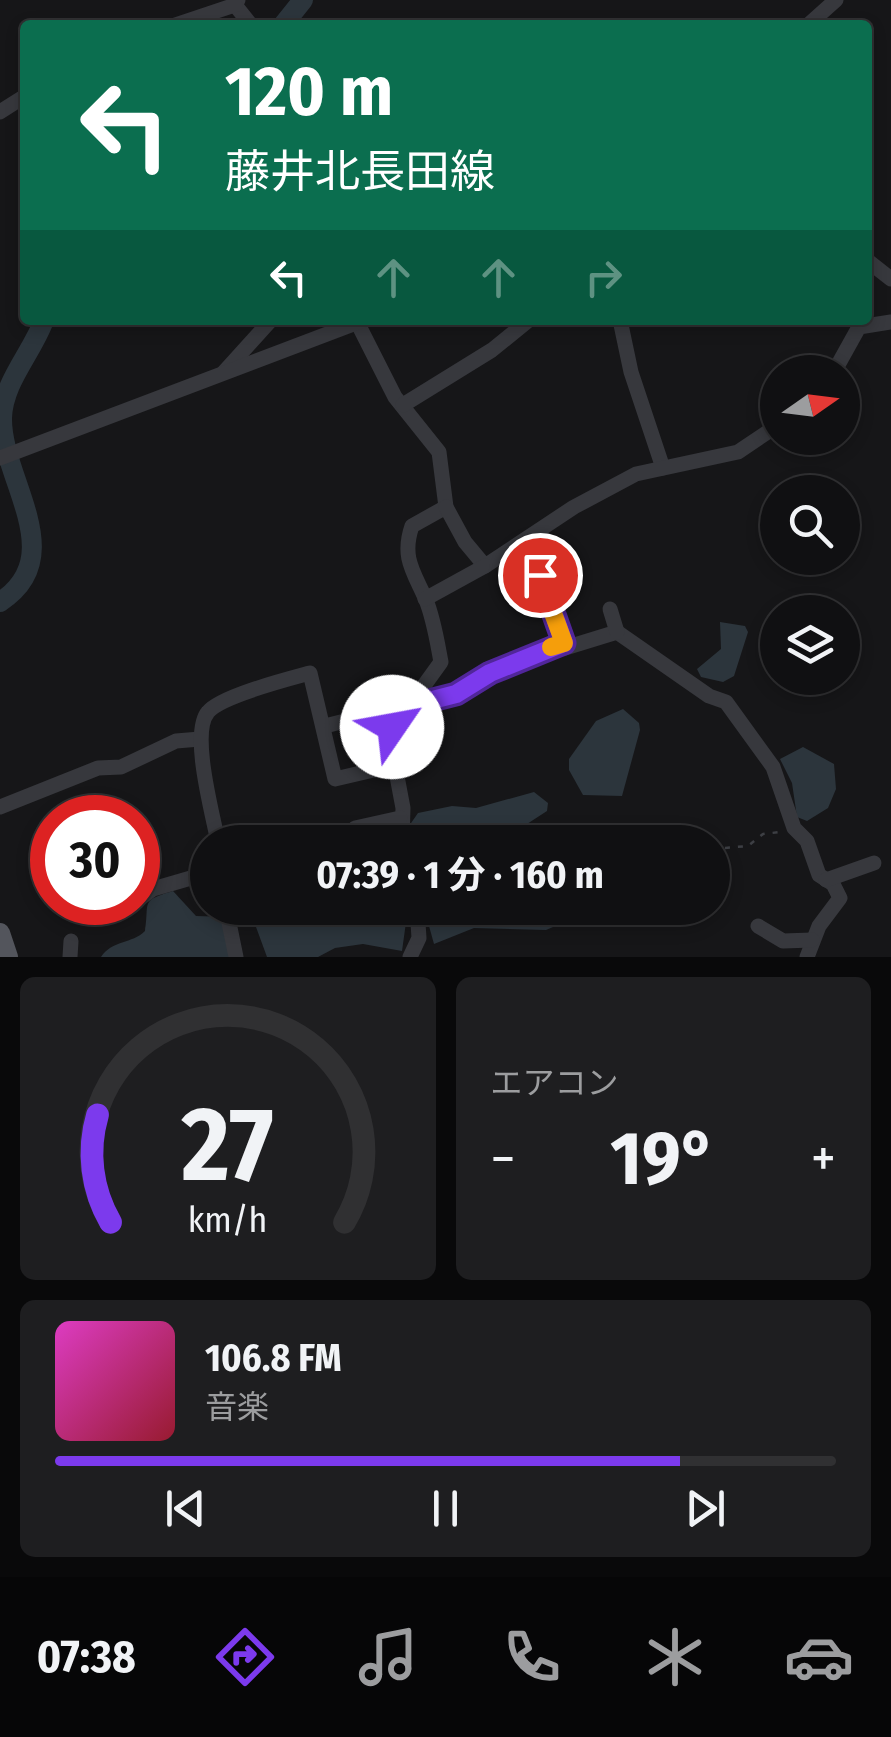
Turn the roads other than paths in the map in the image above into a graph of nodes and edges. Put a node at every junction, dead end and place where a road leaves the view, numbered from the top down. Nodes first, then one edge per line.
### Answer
1 (836, 0) edge
2 (237, 2) edge
3 (188, 20) edge
4 (814, 20) edge
5 (267, 325) edge
6 (350, 325) edge
7 (362, 325) edge
8 (523, 325) edge
9 (621, 325) edge
10 (864, 325) edge
11 (842, 355) edge
12 (222, 375) junction
13 (403, 405) junction
14 (760, 437) edge
15 (0, 458) edge
16 (663, 468) junction
17 (446, 507) junction
18 (528, 541) junction
19 (485, 566) junction
20 (426, 599) junction
21 (610, 609) dead end
22 (617, 632) junction
23 (564, 643) junction
24 (409, 706) junction
25 (324, 726) junction
26 (389, 734) junction
27 (200, 739) junction
28 (394, 766) junction
29 (0, 807) edge
30 (400, 818) junction
31 (215, 825) edge
32 (368, 825) edge
33 (401, 825) edge
34 (874, 863) dead end
35 (190, 878) edge
36 (826, 880) junction
37 (160, 887) edge
38 (229, 925) edge
39 (418, 925) edge
40 (758, 926) dead end
41 (0, 933) edge
42 (812, 940) junction
43 (8, 957) edge
44 (236, 957) edge
45 (410, 957) edge
46 (806, 957) edge

1 - 4 street
2 - 3 street
5 - 12 street
6 - 12 street
7 - 13 street
8 - 13 street
9 - 16 street
10 - 11 street
12 - 15 street
13 - 17 street
14 - 16 street
16 - 18 street
17 - 19 street
17 - 20 street
18 - 19 street
18 - 23 street
19 - 20 street
20 - 24 street
21 - 22 street
22 - 23 street
22 - 36 street
23 - 24 street
24 - 26 street
25 - 26 street
25 - 27 street
25 - 28 street
26 - 28 street
27 - 29 street
27 - 31 street
28 - 30 street
30 - 32 street
30 - 33 street
34 - 36 street
35 - 37 street
36 - 42 street
38 - 44 street
39 - 45 street
40 - 42 street
41 - 43 main road
42 - 46 street

